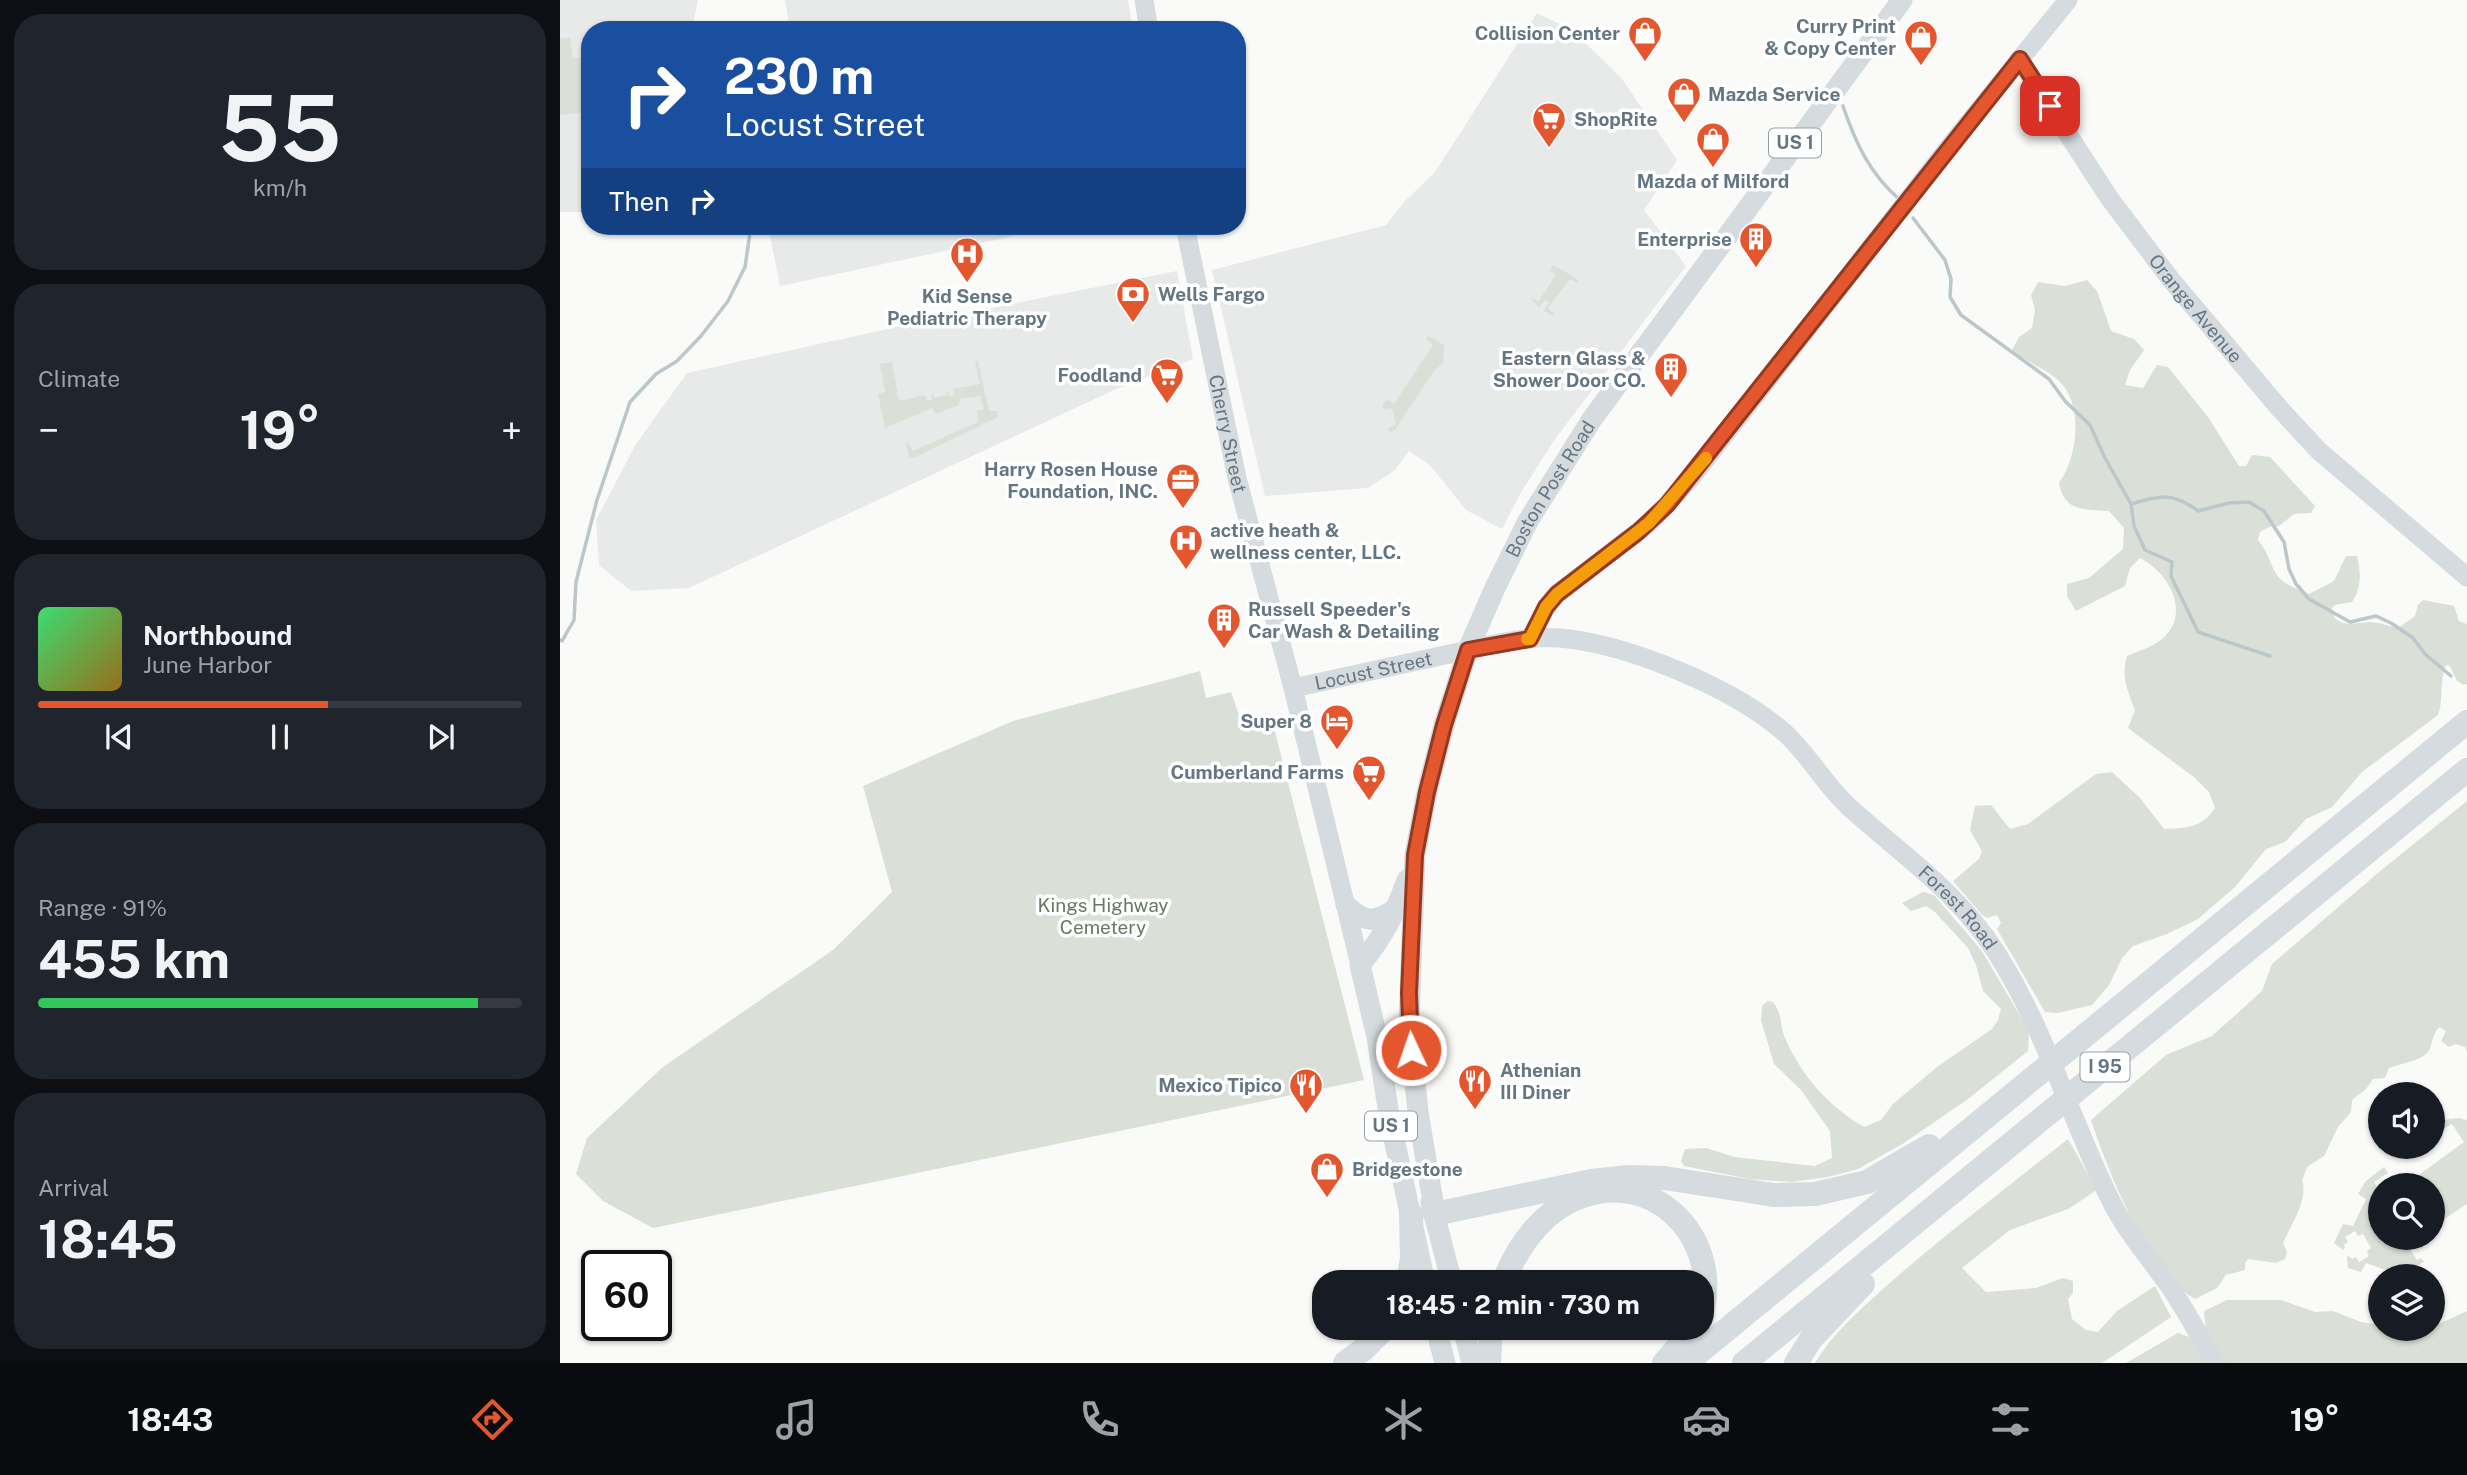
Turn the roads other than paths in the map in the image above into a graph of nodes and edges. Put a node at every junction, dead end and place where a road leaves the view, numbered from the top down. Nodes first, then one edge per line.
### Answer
1 (1144, 0) edge
2 (1902, 0) edge
3 (2067, 0) edge
4 (1148, 21) edge
5 (2020, 59) junction
6 (1187, 235) edge
7 (2467, 577) edge
8 (1530, 639) junction
9 (1468, 650) junction
10 (1293, 688) junction
11 (2467, 722) edge
12 (2467, 770) edge
13 (1415, 855) junction
14 (1346, 905) junction
15 (1397, 908) junction
16 (1360, 965) junction
17 (2027, 1083) junction
18 (1969, 1178) junction
19 (1423, 1214) junction
20 (1410, 1270) edge
21 (1425, 1270) edge
22 (1447, 1270) edge
23 (1510, 1270) edge
24 (1705, 1270) edge
25 (1373, 1340) edge
26 (1439, 1340) edge
27 (1466, 1340) edge
28 (1490, 1340) edge
29 (1684, 1340) edge
30 (1345, 1363) edge
31 (1445, 1363) edge
32 (1472, 1363) edge
33 (1489, 1363) edge
34 (1664, 1363) edge
35 (1686, 1363) edge
36 (1744, 1363) edge
37 (1796, 1363) edge
38 (2215, 1363) edge

1 - 4 main road
2 - 9 main road, Boston Post Road / US 1
3 - 5 main road
5 - 7 main road, Orange Avenue
5 - 8 main road
6 - 10 main road, Cherry Street
8 - 9 main road, Locust Street
8 - 38 main road, Forest Road
9 - 10 main road, Locust Street
9 - 13 main road, Boston Post Road / US 1
10 - 14 main road, Cherry Street
11 - 17 highway, I 95
12 - 18 highway, I 95
13 - 15 main road, Boston Post Road / US 1
13 - 19 main road, Boston Post Road / US 1
14 - 15 main road
14 - 16 main road, Cherry Street
15 - 16 main road, Boston Post Road / US 1
16 - 19 main road, Boston Post Road / US 1
17 - 19 highway
17 - 35 highway, I 95
18 - 36 highway, I 95
18 - 37 highway
19 - 20 highway
19 - 21 main road, Boston Post Road / US 1
19 - 22 main road, Boston Post Road / US 1
23 - 24 highway
25 - 30 highway
26 - 31 main road
27 - 32 main road
28 - 33 highway
29 - 34 highway

